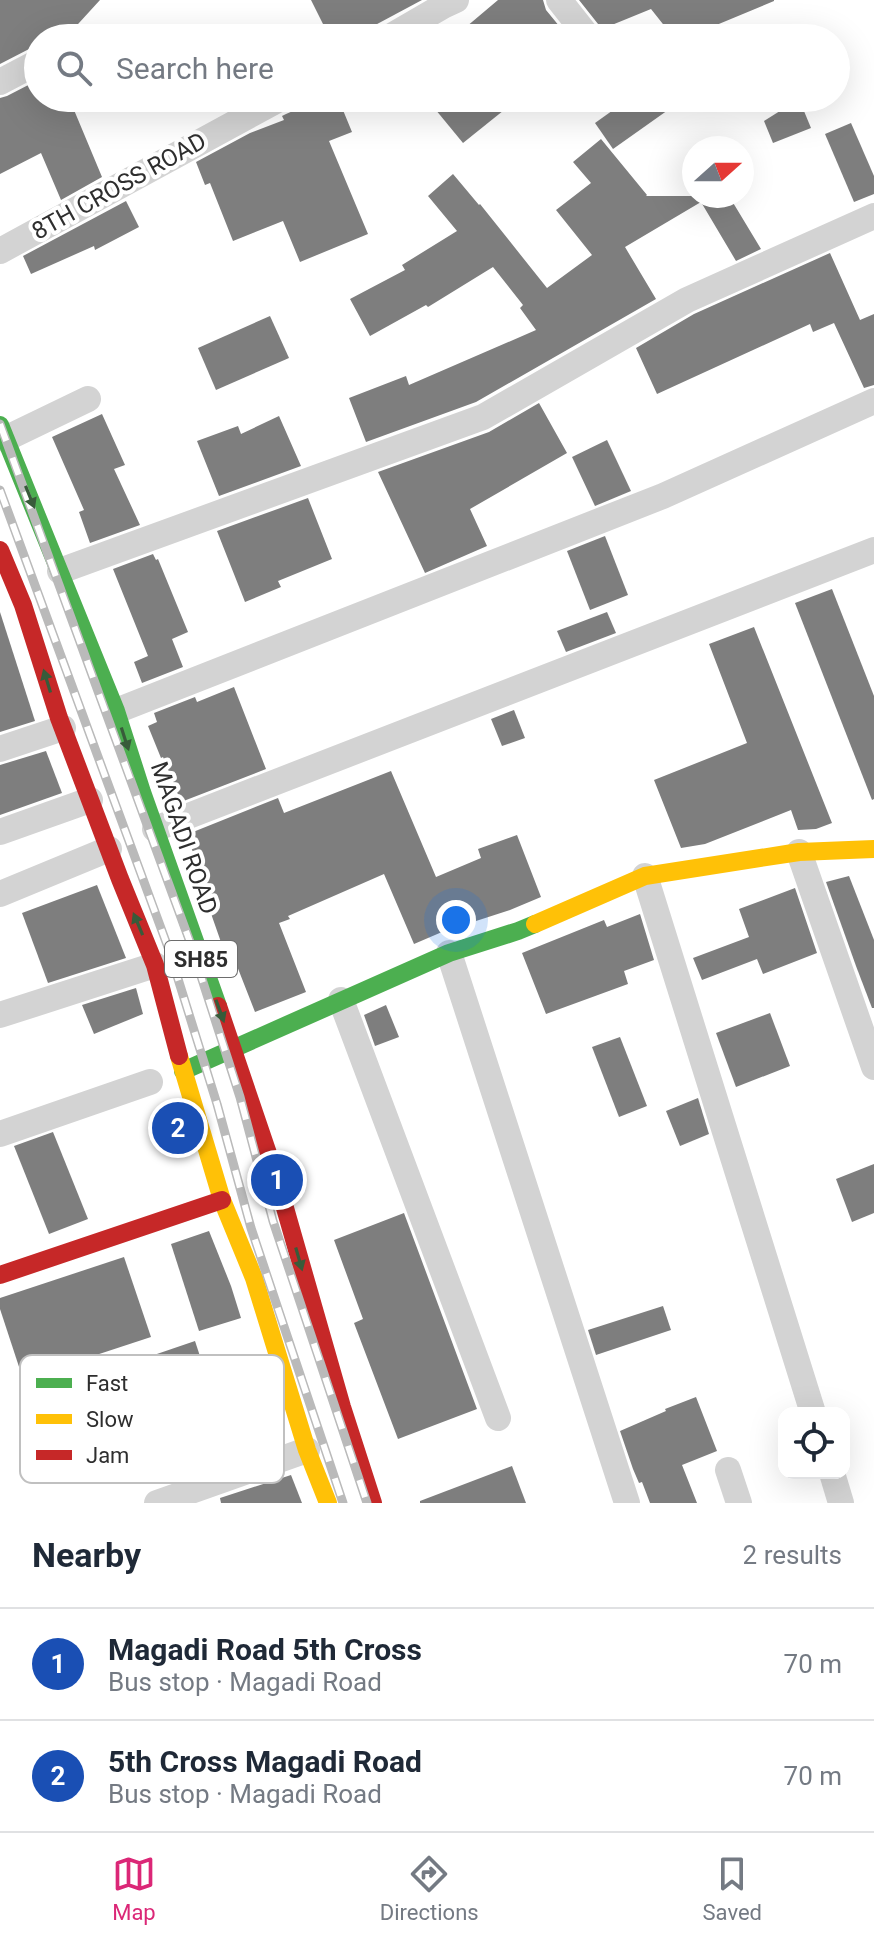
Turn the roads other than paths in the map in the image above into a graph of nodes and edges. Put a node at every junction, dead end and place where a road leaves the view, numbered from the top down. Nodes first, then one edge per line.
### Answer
1 (559, 0) edge
2 (446, 2) edge
3 (411, 24) edge
4 (578, 24) edge
5 (24, 69) edge
6 (0, 82) edge
7 (255, 112) edge
8 (874, 216) edge
9 (0, 251) edge
10 (88, 399) dead end
11 (874, 401) edge
12 (3, 432) edge
13 (0, 550) edge
14 (874, 550) edge
15 (60, 571) junction
16 (12, 608) edge
17 (116, 711) junction
18 (63, 728) junction
19 (0, 749) edge
20 (90, 800) junction
21 (155, 829) junction
22 (0, 832) edge
23 (109, 849) junction
24 (874, 849) edge
25 (799, 852) junction
26 (645, 876) junction
27 (0, 894) edge
28 (449, 953) junction
29 (155, 965) junction
30 (341, 1000) junction
31 (0, 1015) edge
32 (234, 1050) junction
33 (874, 1067) edge
34 (183, 1071) junction
35 (150, 1082) dead end
36 (0, 1134) edge
37 (222, 1200) junction
38 (0, 1275) edge
39 (278, 1355) edge
40 (284, 1375) edge
41 (811, 1407) edge
42 (498, 1418) dead end
43 (307, 1450) junction
44 (284, 1458) edge
45 (728, 1470) dead end
46 (834, 1479) edge
47 (214, 1483) edge
48 (157, 1503) edge
49 (328, 1503) edge
50 (373, 1503) edge
51 (627, 1503) edge
52 (739, 1503) edge
53 (841, 1503) edge

1 - 4 street
2 - 3 street
5 - 6 street
7 - 9 street, 8TH CROSS ROAD
8 - 15 street
10 - 12 street
11 - 17 street
12 -> 15 main road, MAGADI ROAD / SH85
13 - 16 main road, SH85
14 - 21 street
15 - 17 main road, MAGADI ROAD / SH85
18 -> 16 main road, SH85
17 -> 21 main road, MAGADI ROAD / SH85
18 - 19 street
18 - 20 main road, SH85
20 - 22 street
20 - 23 main road, SH85
21 -> 32 main road, MAGADI ROAD / SH85
23 - 27 street
29 -> 23 main road, SH85
24 - 25 main road
25 - 26 main road
25 - 33 street
26 - 28 main road
26 - 41 street
28 - 30 main road
28 - 51 street
29 - 31 street
29 - 34 main road, SH85
30 - 32 main road
30 - 42 street
32 - 34 main road
32 -> 50 main road, MAGADI ROAD / SH85
34 - 37 main road, SH85
35 - 36 street
37 - 38 main road
37 - 39 main road, SH85
40 - 43 main road, SH85
43 - 44 street
43 - 49 main road, SH85
45 - 52 street
46 - 53 street
47 - 48 street

